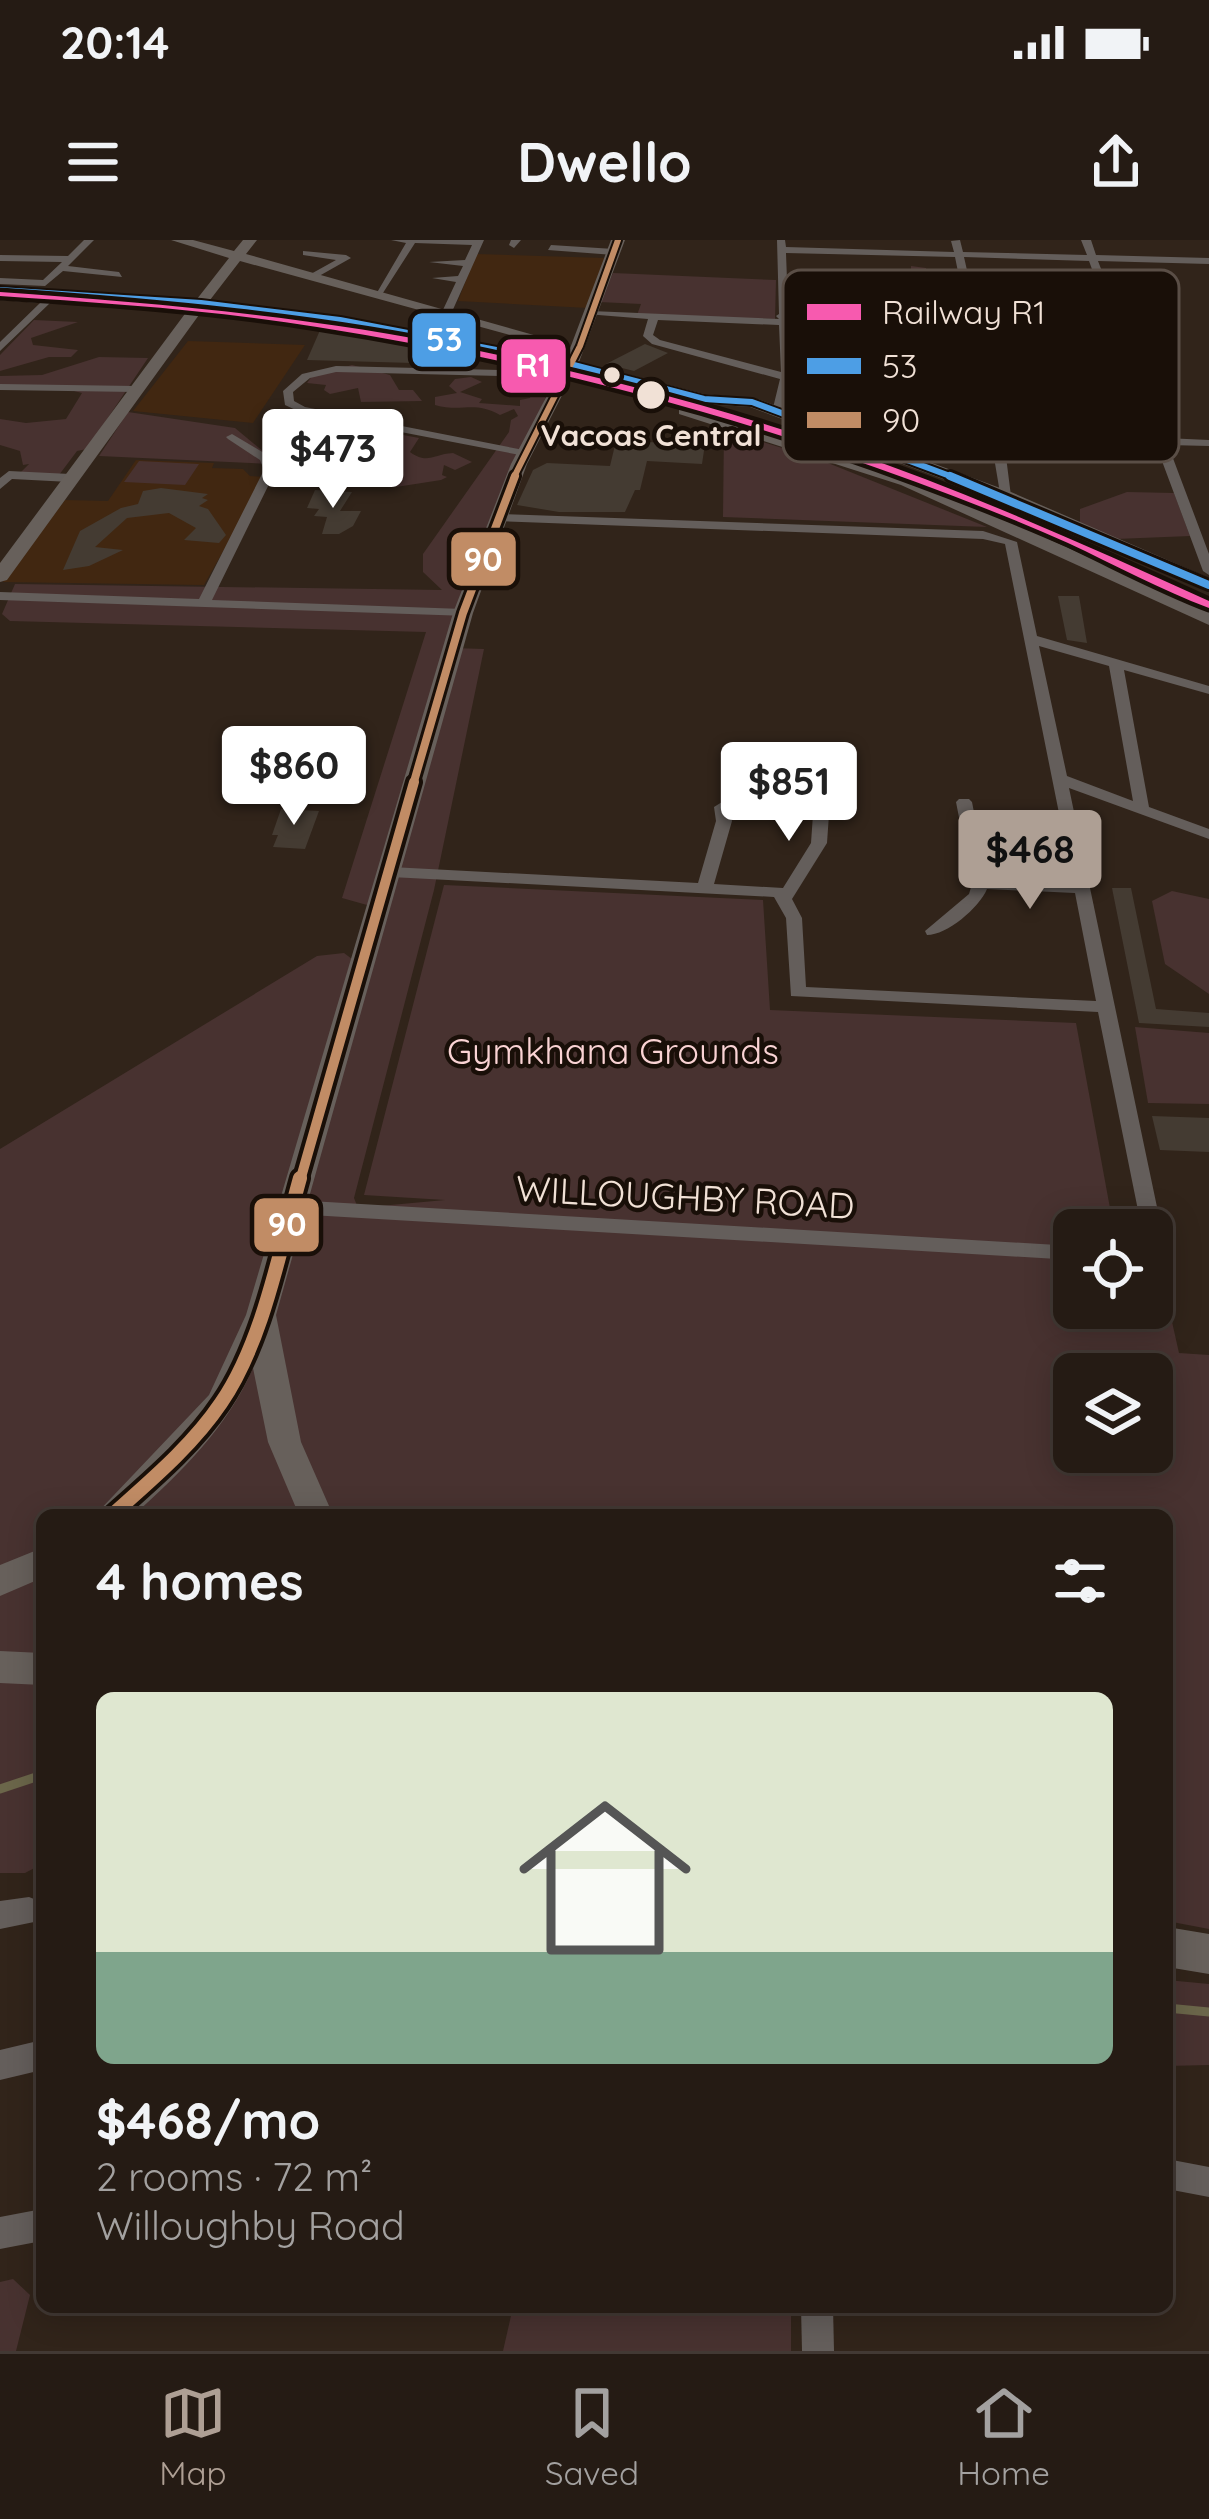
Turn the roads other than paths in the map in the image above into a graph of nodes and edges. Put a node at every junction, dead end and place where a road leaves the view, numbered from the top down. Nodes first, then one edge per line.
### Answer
1 (89, 240) edge
2 (178, 240) edge
3 (250, 240) edge
4 (396, 240) edge
5 (412, 240) edge
6 (1086, 240) edge
7 (479, 241) edge
8 (781, 245) edge
9 (616, 246) edge
10 (957, 247) edge
11 (551, 248) dead end
12 (306, 253) dead end
13 (1093, 257) junction
14 (0, 258) edge
15 (239, 258) junction
16 (1209, 261) edge
17 (434, 262) dead end
18 (469, 263) junction
19 (65, 264) junction
20 (1098, 270) edge
21 (119, 275) dead end
22 (312, 277) junction
23 (437, 278) dead end
24 (462, 279) junction
25 (0, 281) edge
26 (781, 283) joint
27 (0, 294) edge
28 (378, 294) junction
29 (50, 299) junction
30 (198, 310) junction
31 (447, 312) junction
32 (591, 314) junction
33 (654, 317) junction
34 (716, 318) junction
35 (781, 319) junction
36 (6, 336) edge
37 (712, 345) junction
38 (783, 345) edge
39 (0, 348) edge
40 (561, 367) junction
41 (783, 376) edge
42 (0, 387) edge
43 (135, 389) junction
44 (783, 390) edge
45 (778, 412) junction
46 (783, 414) edge
47 (232, 437) dead end
48 (783, 439) edge
49 (1179, 442) edge
50 (1209, 443) edge
51 (525, 453) junction
52 (851, 462) edge
53 (914, 462) edge
54 (1001, 462) edge
55 (1172, 462) edge
56 (70, 478) junction
57 (0, 485) edge
58 (1005, 496) junction
59 (499, 518) junction
60 (1202, 534) edge
61 (1208, 565) edge
62 (0, 576) edge
63 (1209, 585) edge
64 (0, 596) edge
65 (204, 602) junction
66 (464, 614) junction
67 (1209, 619) edge
68 (1031, 639) junction
69 (1116, 665) junction
70 (1209, 690) edge
71 (1060, 779) junction
72 (1114, 798) junction
73 (1066, 799) junction
74 (822, 800) dead end
75 (964, 802) dead end
76 (1142, 806) junction
77 (722, 807) dead end
78 (1208, 833) edge
79 (391, 872) junction
80 (980, 884) junction
81 (705, 888) junction
82 (1082, 888) junction
83 (785, 897) junction
84 (933, 932) dead end
85 (1105, 1007) junction
86 (293, 1207) junction
87 (1148, 1209) edge
88 (1053, 1251) edge
89 (261, 1315) junction
90 (119, 1509) edge
91 (313, 1509) edge
92 (36, 1565) edge
93 (0, 1581) edge
94 (0, 1666) edge
95 (36, 1669) edge
96 (29, 1911) dead end
97 (0, 1915) edge
98 (1173, 1949) edge
99 (1209, 1954) edge
100 (36, 2056) edge
101 (0, 2065) edge
102 (1173, 2175) edge
103 (1209, 2182) edge
104 (36, 2225) edge
105 (0, 2233) edge
106 (817, 2313) edge
107 (818, 2351) edge

1 - 19 street
2 - 15 street
3 - 15 street
4 - 5 street
5 - 7 street
5 - 28 street
6 - 13 street
7 - 18 street
8 - 10 street
8 - 26 street
9 - 11 street
9 - 32 street
10 - 13 street
12 - 22 street
13 - 16 street
13 - 20 street
14 - 19 street
15 - 22 street
15 - 30 street
17 - 18 street
18 - 24 street
19 - 21 street
19 - 25 street
22 - 28 street
23 - 24 street
24 - 31 street
26 - 35 street
27 - 29 street
27 - 30 street
28 - 31 street
29 - 30 street
29 - 36 street
30 - 40 street
30 - 40 street
30 - 43 street
31 - 40 street
32 - 33 street
32 - 40 street
33 - 34 street
33 - 37 street
34 - 35 street
34 - 37 street
35 - 38 street
36 - 39 street
37 - 41 street
40 - 45 street
40 - 48 street
40 - 51 street
40 - 51 street
42 - 43 street
43 - 56 street
44 - 45 street
45 - 46 street
47 - 65 street
49 - 50 street
51 - 59 street
52 - 67 street
53 - 58 street
54 - 58 street
55 - 60 street
56 - 57 street
56 - 62 street
58 - 63 street
59 - 66 street
59 - 68 street
60 - 61 street
64 - 65 street
65 - 66 street
66 - 79 street
68 - 69 street
68 - 71 street
69 - 70 street
69 - 76 street
71 - 72 street
71 - 73 street
72 - 73 street
72 - 76 street
73 - 82 street
74 - 83 street
75 - 80 street
76 - 78 street
77 - 81 street
79 - 81 street
79 - 86 street
80 - 82 street
80 - 84 street
81 - 83 street
82 - 85 street
83 - 85 street
85 - 87 street
86 - 88 street, WILLOUGHBY ROAD
86 - 89 street
89 - 90 street
89 - 91 street
92 - 93 street
94 - 95 street
96 - 97 street
98 - 99 street
100 - 101 street
102 - 103 street
104 - 105 street
106 - 107 street

